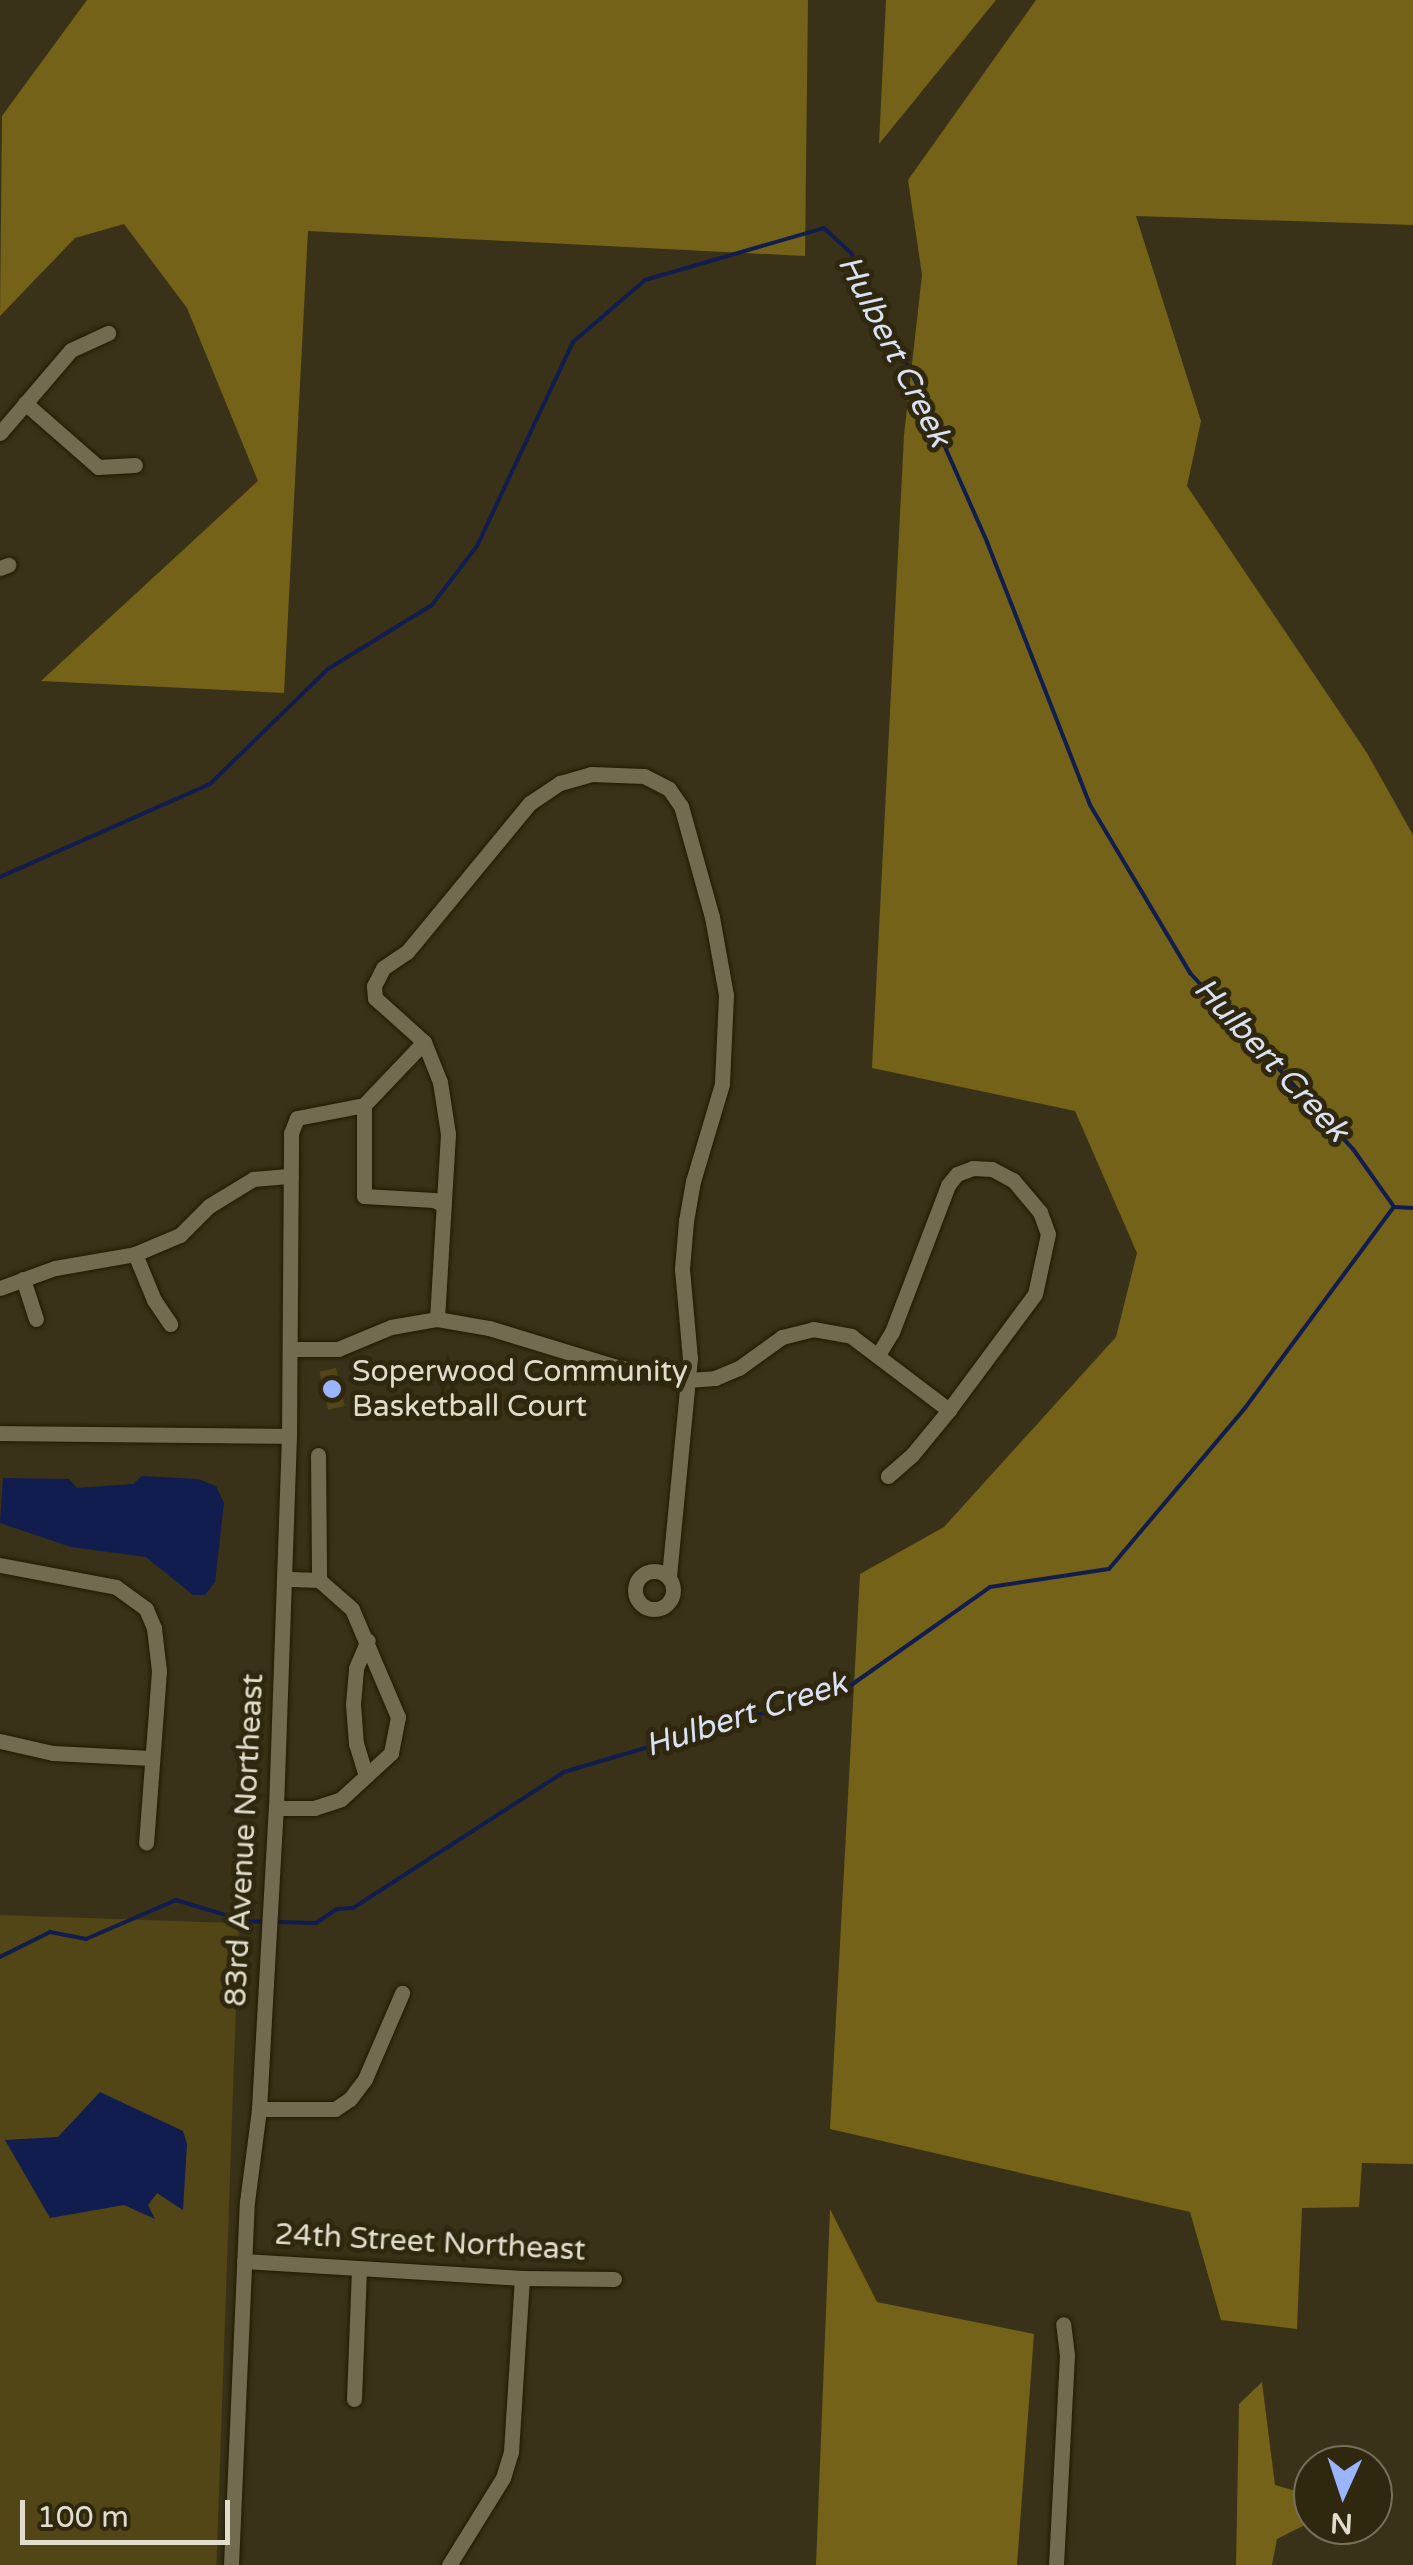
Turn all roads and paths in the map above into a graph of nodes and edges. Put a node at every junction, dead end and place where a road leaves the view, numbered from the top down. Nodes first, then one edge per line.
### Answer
1 (108, 333) dead end
2 (25, 403) junction
3 (0, 433) edge
4 (135, 465) dead end
5 (424, 1042) junction
6 (364, 1105) junction
7 (292, 1176) junction
8 (444, 1205) junction
9 (136, 1254) junction
10 (23, 1279) junction
11 (0, 1288) edge
12 (36, 1319) dead end
13 (437, 1319) junction
14 (170, 1324) dead end
15 (290, 1349) junction
16 (878, 1355) junction
17 (688, 1380) junction
18 (949, 1410) junction
19 (0, 1434) edge
20 (289, 1436) junction
21 (318, 1455) dead end
22 (888, 1476) dead end
23 (0, 1565) edge
24 (669, 1578) dead end
25 (284, 1579) junction
26 (319, 1580) junction
27 (368, 1640) junction
28 (0, 1741) edge
29 (151, 1758) junction
30 (366, 1776) junction
31 (276, 1808) junction
32 (146, 1843) dead end
33 (402, 1993) dead end
34 (259, 2110) junction
35 (244, 2261) junction
36 (359, 2270) junction
37 (522, 2278) junction
38 (614, 2279) dead end
39 (1064, 2324) dead end
40 (354, 2399) dead end
41 (231, 2565) edge
42 (449, 2565) edge
43 (1056, 2565) edge

1 - 2 street
2 - 3 street
2 - 4 street
5 - 6 street
5 - 8 street
5 - 17 street
6 - 7 street, 83rd Avenue Northeast
6 - 8 street
7 - 9 street
7 - 15 street, 83rd Avenue Northeast
8 - 13 street
9 - 10 street
9 - 14 street
10 - 11 street
10 - 12 street
13 - 15 street
13 - 17 street
15 - 20 street, 83rd Avenue Northeast
16 - 17 street
16 - 18 street
16 - 18 street
17 - 24 street
18 - 22 street
19 - 20 street
20 - 25 street, 83rd Avenue Northeast
21 - 26 street
23 - 29 street
25 - 26 street
25 - 31 street, 83rd Avenue Northeast
26 - 27 street
27 - 30 street
27 - 30 street
28 - 29 street
29 - 32 street
30 - 31 street
31 - 34 street, 83rd Avenue Northeast
33 - 34 street
34 - 35 street, 83rd Avenue Northeast
35 - 36 street, 24th Street Northeast
35 - 41 street, 83rd Avenue Northeast
36 - 37 street, 24th Street Northeast
36 - 40 street
37 - 38 street, 24th Street Northeast
37 - 42 street
39 - 43 street

